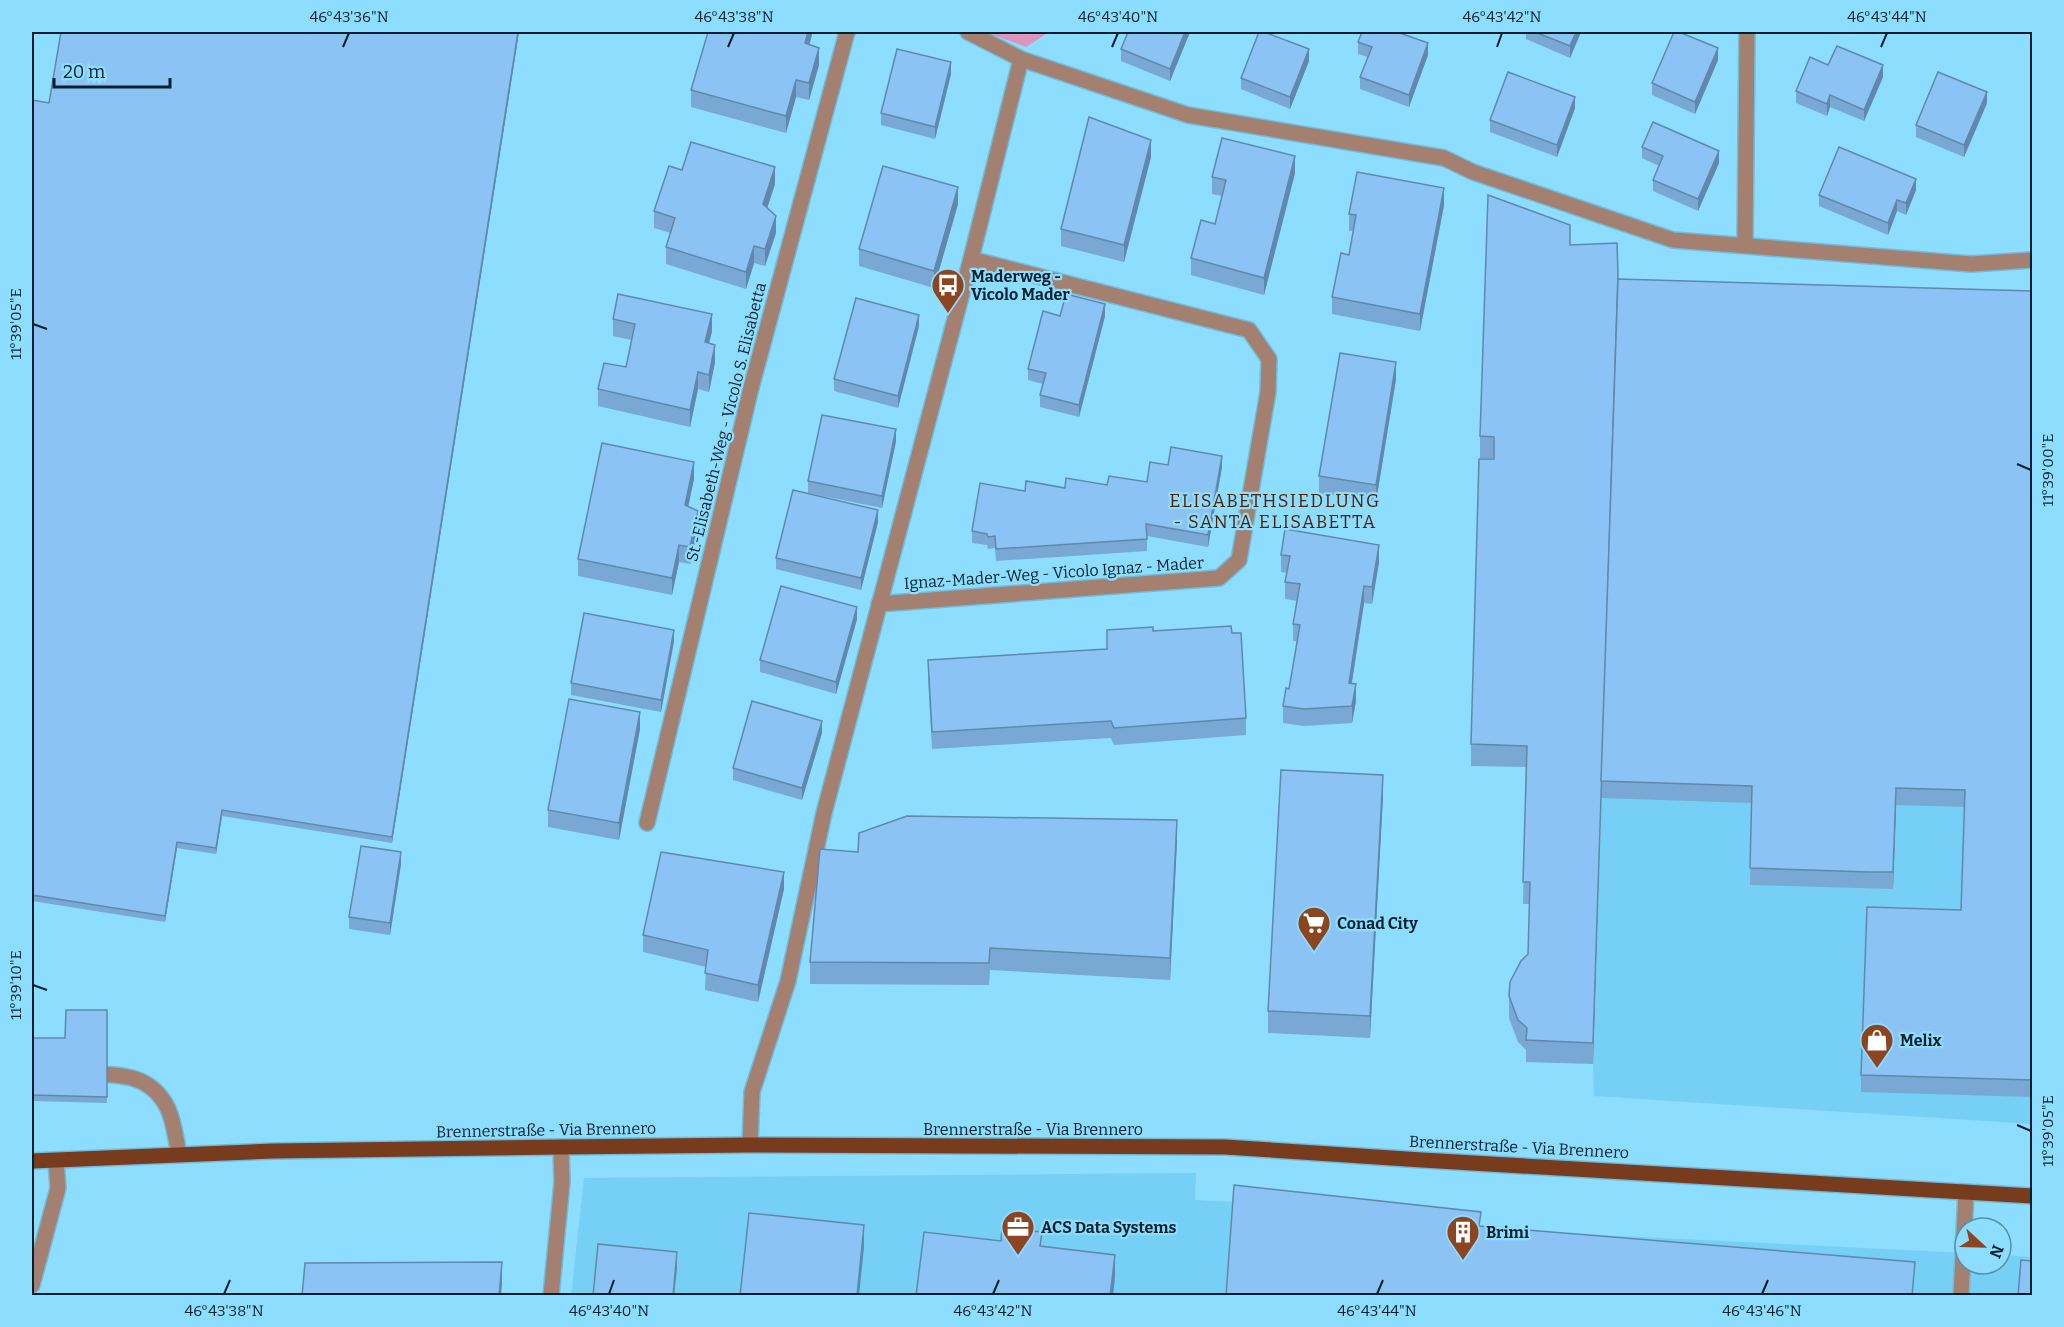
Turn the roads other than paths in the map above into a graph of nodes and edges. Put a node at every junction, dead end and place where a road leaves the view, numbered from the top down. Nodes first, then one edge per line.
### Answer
1 (847, 32) edge
2 (968, 32) edge
3 (1747, 32) edge
4 (1021, 59) junction
5 (1745, 245) junction
6 (971, 259) junction
7 (2032, 260) edge
8 (879, 604) junction
9 (647, 823) dead end
10 (75, 1073) edge
11 (750, 1145) junction
12 (561, 1147) junction
13 (179, 1154) junction
14 (32, 1161) edge
15 (56, 1161) junction
16 (1966, 1192) junction
17 (2032, 1196) edge
18 (32, 1285) edge
19 (551, 1296) edge
20 (1961, 1296) edge

1 - 9 street, St.-Elisabeth-Weg - Vicolo S. Elisabetta
2 - 4 street
3 - 5 street
4 - 5 street
4 - 6 street, Ignaz-Mader-Weg - Vicolo Ignaz - Mader
5 - 7 street
6 - 8 street, Ignaz-Mader-Weg - Vicolo Ignaz - Mader
6 - 8 street, Ignaz-Mader-Weg - Vicolo Ignaz - Mader
8 - 11 street, Ignaz-Mader-Weg - Vicolo Ignaz - Mader
10 - 13 street
11 - 12 main road, Brennerstraße - Via Brennero
11 - 16 main road, Brennerstraße - Via Brennero
12 - 13 main road, Brennerstraße - Via Brennero
12 - 19 street
13 - 15 main road, Brennerstraße - Via Brennero
14 - 15 main road, Brennerstraße - Via Brennero
15 - 18 street
16 - 17 main road, Brennerstraße - Via Brennero
16 - 20 street

